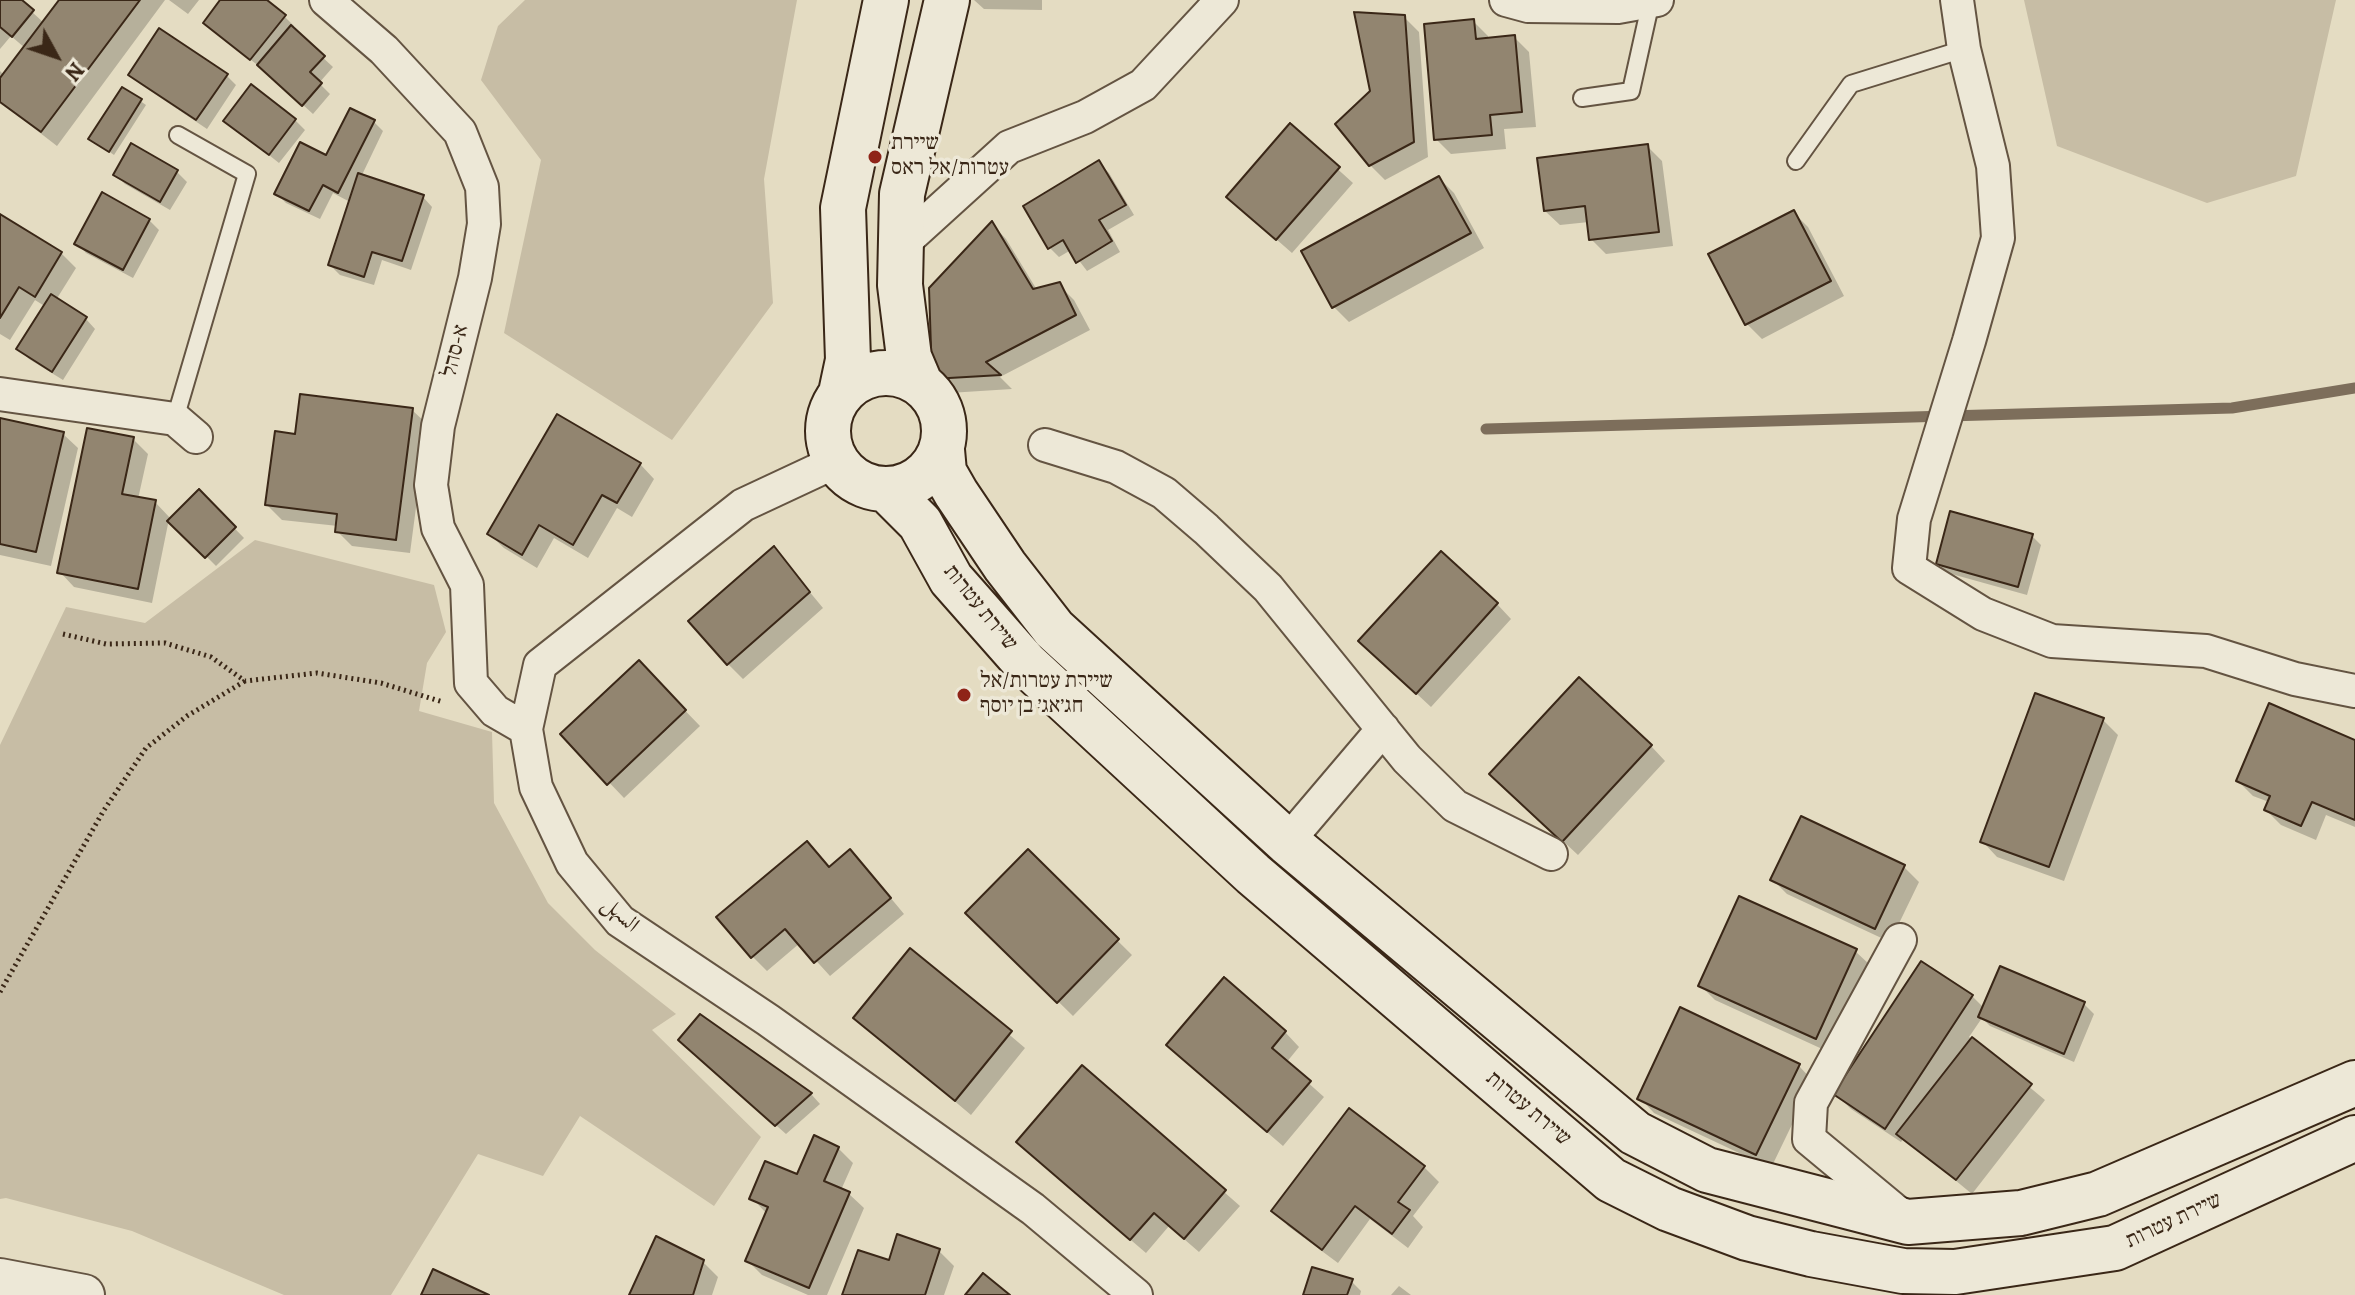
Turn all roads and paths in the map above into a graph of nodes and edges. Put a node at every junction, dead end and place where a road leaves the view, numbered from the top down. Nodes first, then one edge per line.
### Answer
1 (326, 0) edge
2 (886, 0) edge
3 (947, 0) edge
4 (1222, 0) edge
5 (1506, 0) edge
6 (1957, 0) edge
7 (1654, 1) edge
8 (1964, 49) junction
9 (1582, 98) dead end
10 (178, 135) dead end
11 (1796, 161) dead end
12 (901, 245) junction
13 (920, 383) junction
14 (841, 393) junction
15 (0, 394) edge
16 (186, 428) joint
17 (1045, 445) dead end
18 (942, 450) junction
19 (835, 462) junction
20 (887, 490) junction
21 (63, 634) dead end
22 (245, 681) junction
23 (2355, 691) edge
24 (495, 711) junction
25 (526, 729) junction
26 (1383, 729) junction
27 (1287, 842) junction
28 (1551, 854) dead end
29 (1900, 940) dead end
30 (0, 992) edge
31 (2355, 1083) edge
32 (2355, 1138) edge
33 (1908, 1222) junction
34 (0, 1279) edge
35 (84, 1295) edge
36 (1136, 1295) edge

1 - 24 street, א-סהל
2 - 14 main road
3 - 12 main road
4 - 12 street
5 - 7 street
6 - 8 street
7 - 9 lane
8 - 11 lane
8 - 23 street
10 - 16 lane
12 - 13 main road
13 - 14 main road
13 - 18 main road
14 - 19 main road
15 - 16 street
17 - 26 street
18 - 20 main road
18 - 27 main road, שיירת עטרות
19 - 20 main road
19 - 25 street, السهل
20 - 32 main road, שיירת עטרות
21 - 22 path
22 - 24 path
22 - 30 path
24 - 25 street, א-סהל
25 - 36 street, السهل
26 - 27 street
26 - 28 street
27 - 33 main road, שיירת עטרות
29 - 33 street
31 - 33 main road, שיירת עטרות
34 - 35 street

